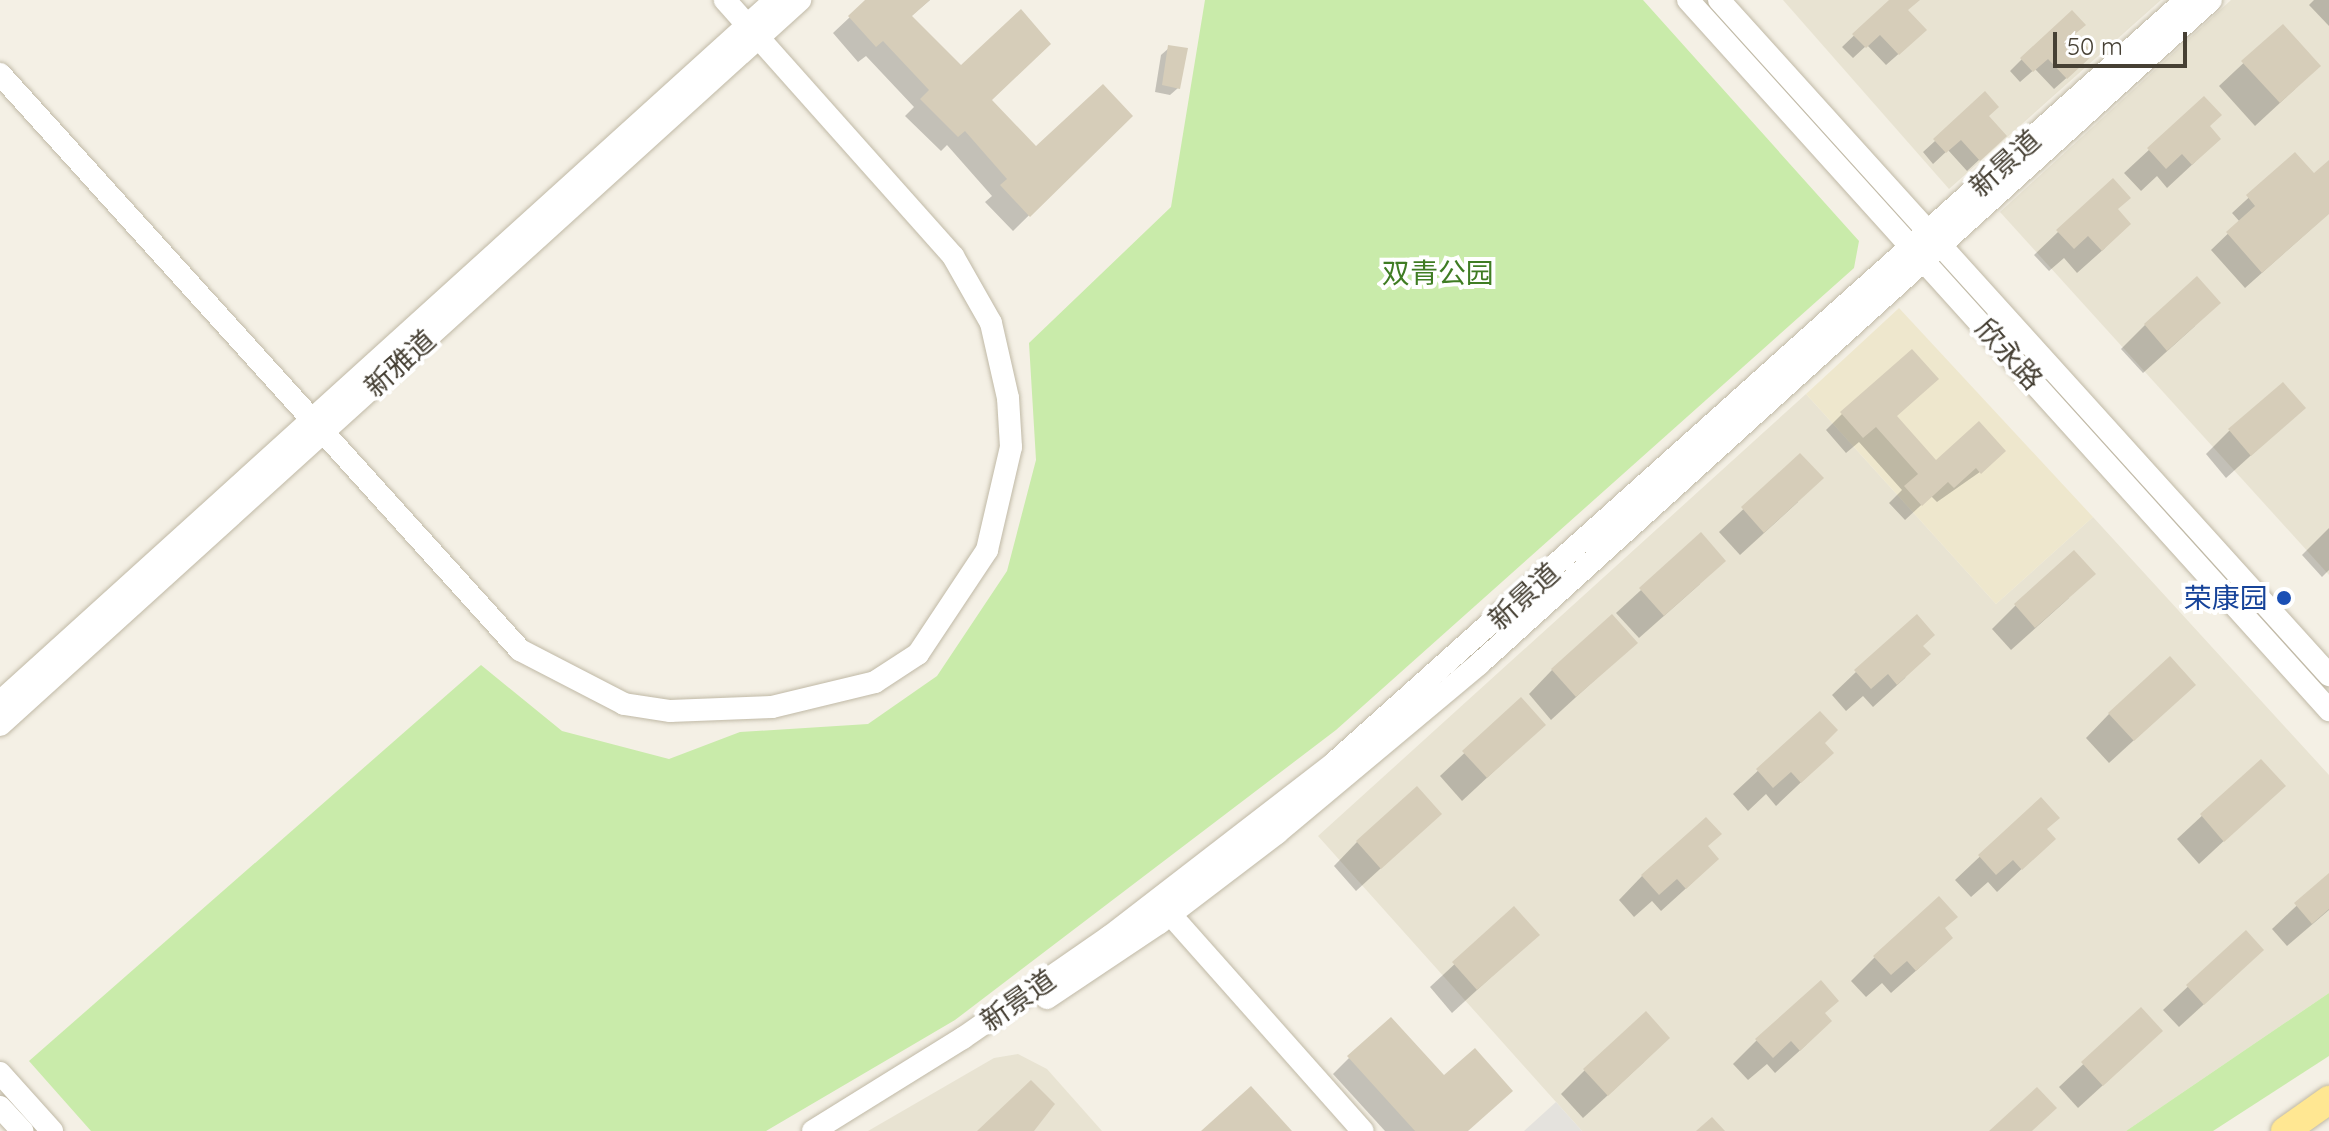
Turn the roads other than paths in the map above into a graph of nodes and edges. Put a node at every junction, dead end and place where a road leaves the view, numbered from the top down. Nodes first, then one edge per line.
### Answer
1 (725, 0) edge
2 (775, 0) edge
3 (800, 0) edge
4 (1688, 0) edge
5 (1719, 0) edge
6 (2186, 0) edge
7 (2211, 0) edge
8 (753, 31) junction
9 (0, 74) edge
10 (1925, 246) junction
11 (320, 424) junction
12 (2329, 675) edge
13 (0, 702) edge
14 (2329, 710) edge
15 (0, 725) edge
16 (1159, 912) junction
17 (0, 1073) edge
18 (2329, 1100) edge
19 (0, 1107) edge
20 (22, 1131) edge
21 (52, 1131) edge
22 (813, 1131) edge
23 (841, 1131) edge
24 (1345, 1131) edge
25 (1363, 1131) edge
26 (2285, 1131) edge

1 - 8 street
2 - 8 street, 新雅道
3 - 8 street, 新雅道
4 - 10 street, 欣永路
5 - 10 street, 欣永路
6 - 10 street, 新景道
7 - 10 street, 新景道
8 - 11 street, 新雅道
8 - 11 street
9 - 11 street
10 - 12 street, 欣永路
10 - 14 street, 欣永路
10 - 16 street, 新景道
11 - 13 street, 新雅道
11 - 15 street, 新雅道
16 - 22 street, 新景道
16 - 23 street, 新景道
16 - 24 street
16 - 25 street
17 - 21 street
18 - 26 main road
19 - 20 street

